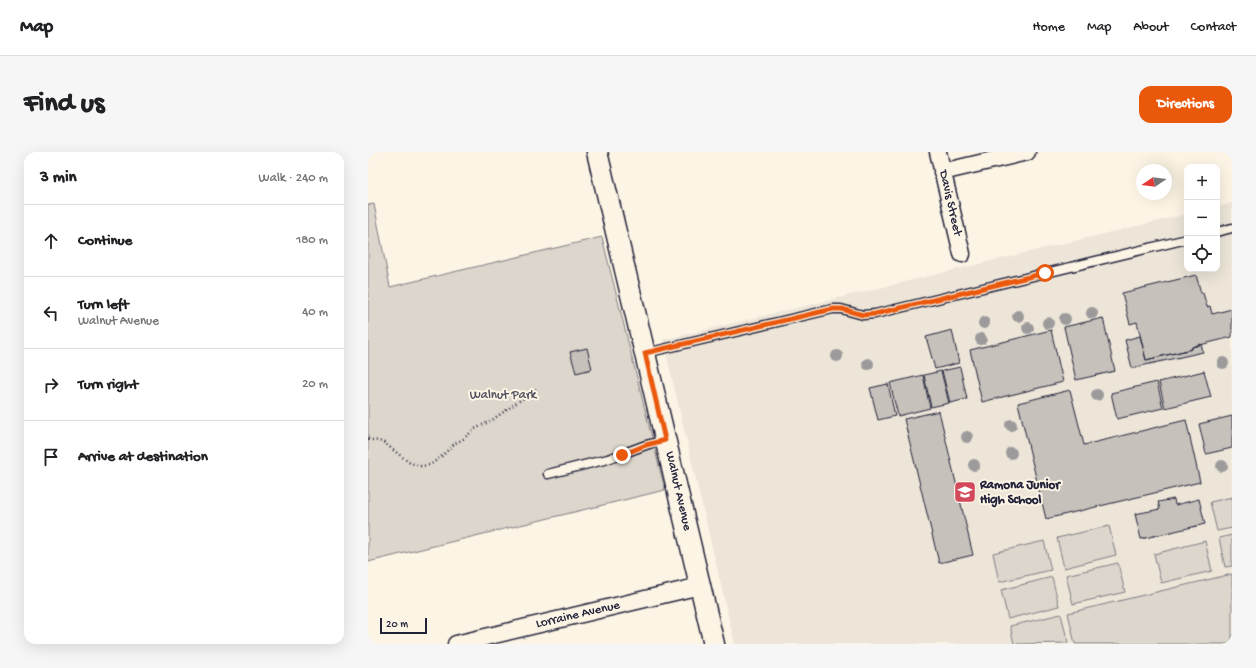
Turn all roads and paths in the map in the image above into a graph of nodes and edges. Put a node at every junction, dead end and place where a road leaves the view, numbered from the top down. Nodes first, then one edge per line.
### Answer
1 (597, 152) edge
2 (938, 152) edge
3 (1027, 152) edge
4 (942, 172) junction
5 (1232, 228) edge
6 (1220, 231) edge
7 (1184, 240) edge
8 (962, 254) dead end
9 (645, 353) junction
10 (538, 388) dead end
11 (368, 439) edge
12 (665, 440) junction
13 (548, 474) dead end
14 (700, 586) junction
15 (456, 644) edge
16 (714, 644) edge

1 - 9 street, Walnut Avenue
2 - 4 street, Davis Street
3 - 4 street
4 - 8 street, Davis Street
5 - 6 lane
7 - 9 lane
9 - 12 street, Walnut Avenue
10 - 11 path
12 - 13 lane
12 - 14 street, Walnut Avenue
14 - 15 street, Lorraine Avenue
14 - 16 street, Walnut Avenue

